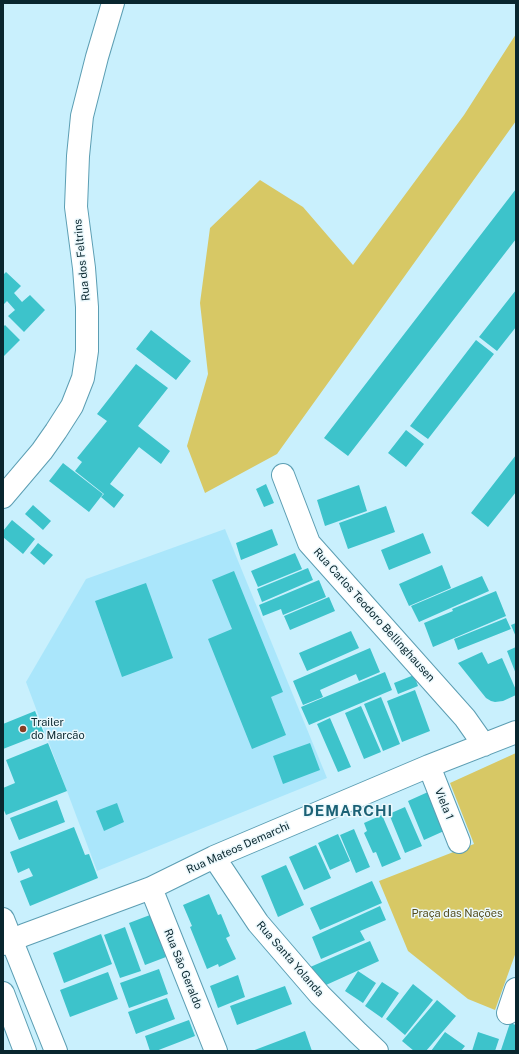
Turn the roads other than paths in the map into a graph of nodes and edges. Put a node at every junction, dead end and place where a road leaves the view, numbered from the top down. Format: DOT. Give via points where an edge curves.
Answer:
graph roads {
  1 [pos="113,3"];
  2 [pos="283,475"];
  3 [pos="3,497"];
  4 [pos="516,732"];
  5 [pos="484,744"];
  6 [pos="429,766"];
  7 [pos="459,842"];
  8 [pos="214,856"];
  9 [pos="151,888"];
  10 [pos="3,919"];
  11 [pos="8,942"];
  12 [pos="516,989"];
  13 [pos="3,993"];
  14 [pos="508,1013"];
  15 [pos="25,1051"];
  16 [pos="56,1051"];
  17 [pos="216,1051"];
  18 [pos="377,1051"];
  1 -- 3 [label="street, Rua dos Feltrins" via="82,116 78,156 76,207 87,308 87,351 83,378 72,406 56,431"];
  2 -- 5 [label="street, Rua Carlos Teodoro Bellinghausen" via="310,543 465,718"];
  4 -- 5 [label="street, Rua Mateos Demarchi"];
  5 -- 6 [label="street, Rua Mateos Demarchi"];
  6 -- 7 [label="street, Viela 1"];
  6 -- 8 [label="street, Rua Mateos Demarchi"];
  8 -- 9 [label="street, Rua Mateos Demarchi"];
  8 -- 18 [label="street, Rua Santa Yolanda" via="258,923 320,995"];
  9 -- 11 [label="street, Rua Mateos Demarchi"];
  9 -- 17 [label="street, Rua São Geraldo"];
  10 -- 11 [label="street"];
  11 -- 16 [label="street"];
  12 -- 14 [label="street"];
  13 -- 15 [label="street"];
}
